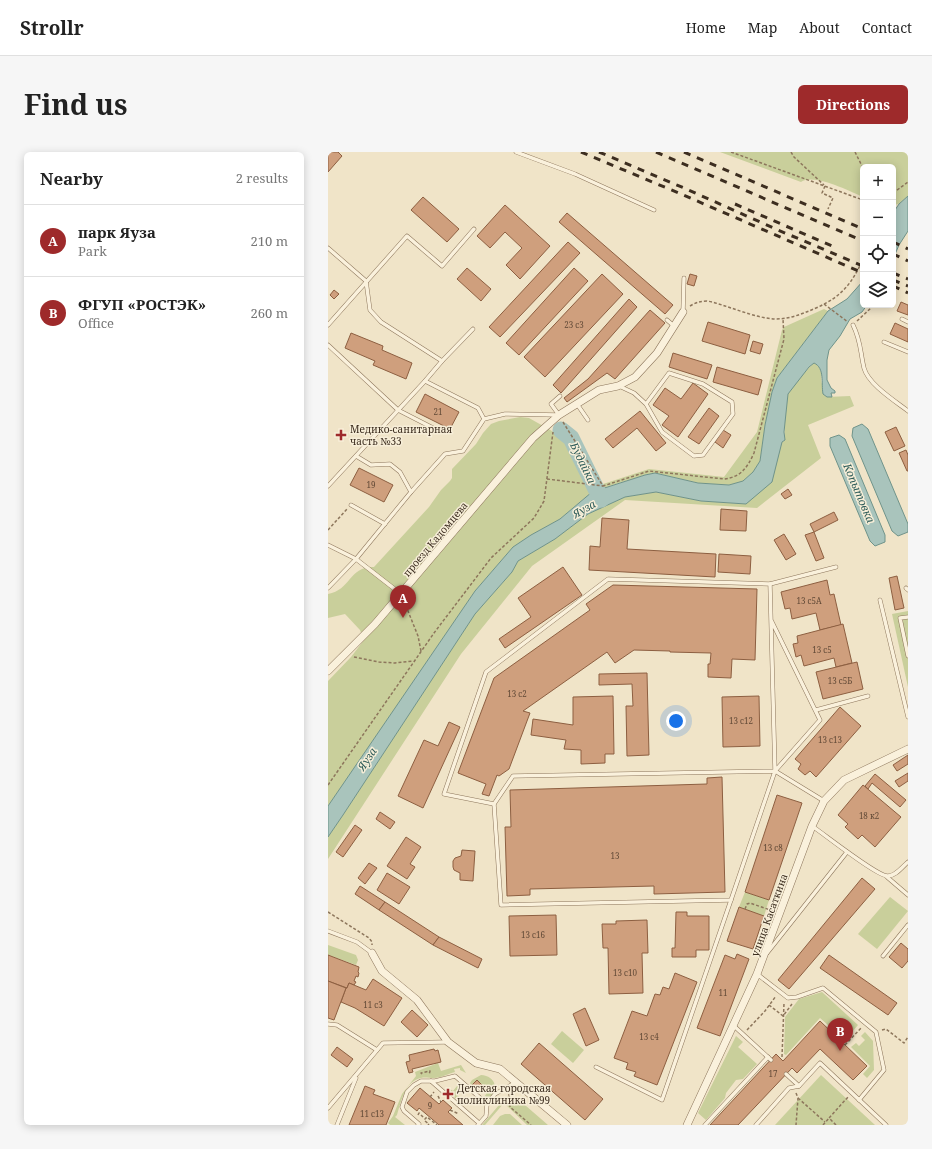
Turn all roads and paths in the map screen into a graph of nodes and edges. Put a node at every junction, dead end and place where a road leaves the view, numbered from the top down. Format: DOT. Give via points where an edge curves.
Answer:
graph roads {
  1 [pos="516,152"];
  2 [pos="731,152"];
  3 [pos="792,152"];
  4 [pos="854,152"];
  5 [pos="861,164"];
  6 [pos="908,182"];
  7 [pos="825,186"];
  8 [pos="896,190"];
  9 [pos="860,199"];
  10 [pos="828,209"];
  11 [pos="654,210"];
  12 [pos="474,229"];
  13 [pos="328,248"];
  14 [pos="860,266"];
  15 [pos="684,278"];
  16 [pos="366,281"];
  17 [pos="824,304"];
  18 [pos="871,308"];
  19 [pos="683,312"];
  20 [pos="783,319"];
  21 [pos="902,319"];
  22 [pos="667,320"];
  23 [pos="908,322"];
  24 [pos="852,324"];
  25 [pos="328,325"];
  26 [pos="674,326"];
  27 [pos="473,329"];
  28 [pos="884,342"];
  29 [pos="328,345"];
  30 [pos="908,352"];
  31 [pos="442,361"];
  32 [pos="425,381"];
  33 [pos="618,386"];
  34 [pos="560,396"];
  35 [pos="577,404"];
  36 [pos="646,404"];
  37 [pos="398,410"];
  38 [pos="908,411"];
  39 [pos="557,417"];
  40 [pos="484,419"];
  41 [pos="588,420"];
  42 [pos="437,430"];
  43 [pos="356,456"];
  44 [pos="547,479"];
  45 [pos="328,486"];
  46 [pos="603,486"];
  47 [pos="411,492"];
  48 [pos="351,505"];
  49 [pos="385,524"];
  50 [pos="328,530"];
  51 [pos="328,545"];
  52 [pos="356,559"];
  53 [pos="836,567"];
  54 [pos="770,584"];
  55 [pos="328,588"];
  56 [pos="401,594"];
  57 [pos="880,600"];
  58 [pos="908,617"];
  59 [pos="771,620"];
  60 [pos="421,651"];
  61 [pos="344,655"];
  62 [pos="908,656"];
  63 [pos="414,661"];
  64 [pos="328,671"];
  65 [pos="868,696"];
  66 [pos="816,710"];
  67 [pos="908,717"];
  68 [pos="908,748"];
  69 [pos="775,771"];
  70 [pos="328,785"];
  71 [pos="824,801"];
  72 [pos="494,804"];
  73 [pos="812,826"];
  74 [pos="847,852"];
  75 [pos="908,862"];
  76 [pos="887,877"];
  77 [pos="908,895"];
  78 [pos="731,900"];
  79 [pos="745,909"];
  80 [pos="328,912"];
  81 [pos="780,914"];
  82 [pos="908,925"];
  83 [pos="328,931"];
  84 [pos="372,953"];
  85 [pos="883,956"];
  86 [pos="764,957"];
  87 [pos="757,974"];
  88 [pos="780,991"];
  89 [pos="784,995"];
  90 [pos="797,997"];
  91 [pos="769,1005"];
  92 [pos="783,1016"];
  93 [pos="328,1024"];
  94 [pos="865,1024"];
  95 [pos="734,1026"];
  96 [pos="876,1032"];
  97 [pos="743,1034"];
  98 [pos="908,1038"];
  99 [pos="448,1042"];
  100 [pos="845,1045"];
  101 [pos="377,1050"];
  102 [pos="768,1057"];
  103 [pos="782,1057"];
  104 [pos="771,1060"];
  105 [pos="596,1067"];
  106 [pos="357,1074"];
  107 [pos="786,1074"];
  108 [pos="430,1081"];
  109 [pos="516,1082"];
  110 [pos="799,1086"];
  111 [pos="793,1087"];
  112 [pos="509,1092"];
  113 [pos="512,1092"];
  114 [pos="506,1093"];
  115 [pos="852,1093"];
  116 [pos="433,1094"];
  117 [pos="430,1097"];
  118 [pos="798,1098"];
  119 [pos="859,1100"];
  120 [pos="487,1104"];
  121 [pos="328,1108"];
  122 [pos="829,1118"];
  123 [pos="825,1122"];
  124 [pos="479,1124"];
  125 [pos="337,1125"];
  126 [pos="419,1125"];
  127 [pos="428,1125"];
  128 [pos="437,1125"];
  129 [pos="531,1125"];
  130 [pos="567,1125"];
  131 [pos="687,1125"];
  132 [pos="705,1125"];
  133 [pos="756,1125"];
  134 [pos="796,1125"];
  135 [pos="823,1125"];
  136 [pos="836,1125"];
  137 [pos="886,1125"];
  1 -- 11 [label="lane" via="575,174"];
  2 -- 7 [label="path"];
  3 -- 7 [label="path" via="794,157"];
  4 -- 5 [label="path"];
  6 -- 8 [label="path"];
  7 -- 9 [label="path"];
  7 -- 10 [label="path" via="822,193 832,198"];
  12 -- 16 [label="lane" via="442,266 407,236"];
  13 -- 16 [label="lane"];
  14 -- 17 [label="path" via="848,286"];
  15 -- 19 [label="lane"];
  16 -- 25 [label="lane"];
  16 -- 31 [label="lane" via="370,310 381,322"];
  17 -- 20 [label="path" via="800,315"];
  17 -- 24 [label="path"];
  18 -- 24 [label="path"];
  19 -- 20 [label="path" via="695,303 707,302 765,318"];
  19 -- 26 [label="street, проезд Кадомцева"];
  20 -- 46 [label="path" via="784,339 754,453 740,474 724,479 649,471"];
  21 -- 23 [label="lane"];
  22 -- 26 [label="lane"];
  24 -- 38 [label="lane" via="858,334 864,369 868,377"];
  26 -- 33 [label="street, проезд Кадомцева" via="657,353 635,377"];
  27 -- 31 [label="lane"];
  28 -- 30 [label="lane"];
  29 -- 37 [label="lane"];
  31 -- 32 [label="lane"];
  32 -- 37 [label="lane"];
  32 -- 40 [label="lane" via="478,408"];
  33 -- 35 [label="street, проезд Кадомцева" via="598,390"];
  33 -- 36 [label="lane" via="634,393"];
  34 -- 39 [label="lane" via="551,404"];
  35 -- 39 [label="street, проезд Кадомцева"];
  35 -- 41 [label="lane"];
  36 -- 36 [label="lane" via="669,373 703,384 726,398 732,402 733,414 703,455 694,456 662,432"];
  37 -- 42 [label="lane"];
  37 -- 43 [label="lane"];
  39 -- 40 [label="lane" via="505,414"];
  39 -- 44 [label="path"];
  39 -- 46 [label="path"];
  39 -- 56 [label="street, проезд Кадомцева" via="533,438"];
  40 -- 47 [label="lane" via="463,451 445,454"];
  43 -- 45 [label="lane"];
  43 -- 47 [label="lane" via="371,465 390,464 400,472"];
  44 -- 46 [label="path"];
  44 -- 60 [label="path" via="544,501 534,518 491,558"];
  47 -- 49 [label="lane"];
  48 -- 49 [label="lane"];
  48 -- 50 [label="path"];
  49 -- 52 [label="lane"];
  51 -- 52 [label="lane"];
  52 -- 55 [label="lane"];
  52 -- 56 [label="lane"];
  53 -- 54 [label="lane"];
  54 -- 59 [label="lane"];
  54 -- 72 [label="lane" via="608,579 486,672 444,794"];
  56 -- 60 [label="path" via="418,636"];
  56 -- 61 [label="street, проезд Кадомцева"];
  57 -- 67 [label="lane"];
  58 -- 62 [label="lane" via="900,618"];
  59 -- 66 [label="lane"];
  59 -- 69 [label="lane"];
  60 -- 63 [label="path"];
  61 -- 63 [label="path" via="380,662"];
  61 -- 64 [label="street, проезд Кадомцева"];
  63 -- 70 [label="path"];
  65 -- 66 [label="lane"];
  66 -- 69 [label="lane" via="820,720"];
  68 -- 71 [label="street, улица Касаткина" via="844,780"];
  69 -- 71 [label="lane"];
  69 -- 72 [label="lane" via="513,776"];
  69 -- 78 [label="lane"];
  71 -- 73 [label="street, улица Касаткина"];
  72 -- 78 [label="lane" via="501,905"];
  73 -- 74 [label="lane"];
  73 -- 81 [label="street, улица Касаткина"];
  74 -- 76 [label="lane"];
  74 -- 86 [label="lane"];
  75 -- 76 [label="lane" via="894,875"];
  76 -- 77 [label="lane"];
  78 -- 105 [label="lane" via="662,1100"];
  79 -- 81 [label="path" via="750,903"];
  80 -- 84 [label="path" via="369,938 372,942"];
  81 -- 86 [label="street, улица Касаткина"];
  82 -- 85 [label="lane"];
  83 -- 84 [label="lane" via="357,942"];
  84 -- 99 [label="street" via="382,971 417,1000"];
  86 -- 87 [label="street, улица Касаткина"];
  87 -- 88 [label="lane"];
  87 -- 95 [label="street, улица Касаткина"];
  88 -- 89 [label="lane"];
  88 -- 91 [label="path"];
  89 -- 90 [label="lane" via="788,998"];
  89 -- 92 [label="path"];
  90 -- 92 [label="path"];
  90 -- 94 [label="lane" via="823,988"];
  91 -- 92 [label="path"];
  91 -- 97 [label="path"];
  92 -- 103 [label="path"];
  93 -- 101 [label="lane" via="338,1025"];
  94 -- 96 [label="lane"];
  94 -- 100 [label="path"];
  95 -- 97 [label="lane"];
  95 -- 131 [label="street, улица Касаткина"];
  96 -- 98 [label="path" via="886,1029 904,1043"];
  96 -- 119 [label="lane" via="884,1070"];
  97 -- 102 [label="lane"];
  99 -- 101 [label="lane" via="383,1043"];
  99 -- 109 [label="street" via="476,1063 500,1069"];
  101 -- 106 [label="lane"];
  102 -- 104 [label="lane"];
  102 -- 132 [label="lane"];
  106 -- 121 [label="lane"];
  106 -- 125 [label="lane"];
  107 -- 110 [label="lane"];
  108 -- 120 [label="lane" via="455,1076"];
  108 -- 124 [label="lane"];
  108 -- 126 [label="lane" via="421,1081 414,1085 407,1092 402,1106"];
  109 -- 120 [label="lane" via="496,1094"];
  109 -- 130 [label="street"];
  110 -- 111 [label="lane"];
  110 -- 115 [label="lane" via="820,1063"];
  111 -- 118 [label="path"];
  111 -- 133 [label="lane" via="789,1088"];
  112 -- 113 [label="path"];
  112 -- 114 [label="path"];
  112 -- 129 [label="path" via="510,1107"];
  115 -- 119 [label="lane"];
  115 -- 122 [label="path"];
  116 -- 117 [label="path"];
  118 -- 123 [label="path"];
  118 -- 134 [label="path"];
  119 -- 137 [label="lane"];
  120 -- 124 [label="lane" via="486,1116"];
  122 -- 123 [label="path"];
  122 -- 136 [label="path"];
  123 -- 135 [label="path"];
  127 -- 128 [label="path" via="425,1120 427,1117"];
}
